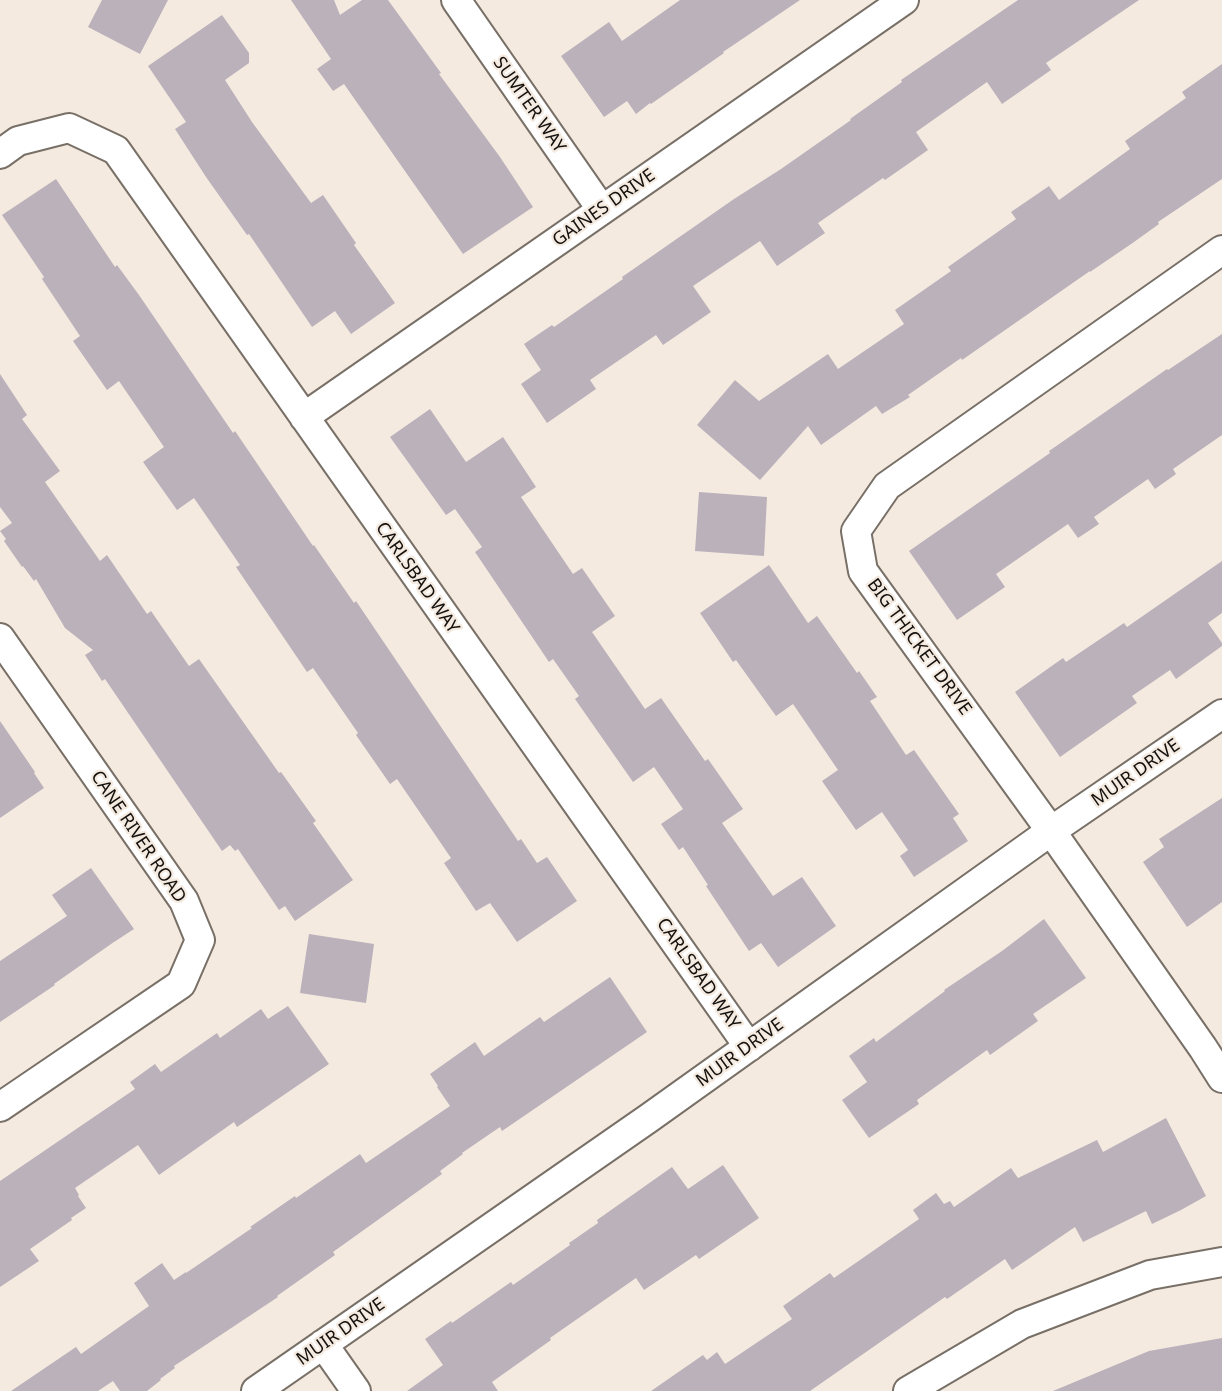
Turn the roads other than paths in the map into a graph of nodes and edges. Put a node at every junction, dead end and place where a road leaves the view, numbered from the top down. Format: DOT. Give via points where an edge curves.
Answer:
graph roads {
  1 [pos="456,0"];
  2 [pos="904,0"];
  3 [pos="0,154"];
  4 [pos="602,210"];
  5 [pos="1222,250"];
  6 [pos="304,417"];
  7 [pos="1,643"];
  8 [pos="1222,714"];
  9 [pos="1051,831"];
  10 [pos="749,1047"];
  11 [pos="1222,1078"];
  12 [pos="0,1107"];
  13 [pos="1222,1262"];
  14 [pos="323,1344"];
  15 [pos="256,1391"];
  16 [pos="357,1391"];
  17 [pos="908,1391"];
  1 -- 4 [label="street, SUMTER WAY"];
  2 -- 4 [label="street, GAINES DRIVE"];
  3 -- 6 [label="street, CARLSBAD WAY" via="18,141 69,128 116,150"];
  4 -- 6 [label="street, GAINES DRIVE"];
  5 -- 9 [label="street, BIG THICKET DRIVE" via="887,486 856,531 863,571"];
  6 -- 10 [label="street, CARLSBAD WAY"];
  7 -- 12 [label="street, CANE RIVER ROAD" via="184,901 200,940 181,984"];
  8 -- 9 [label="street, MUIR DRIVE"];
  9 -- 10 [label="street, MUIR DRIVE"];
  9 -- 11 [label="street, BIG THICKET DRIVE"];
  10 -- 14 [label="street, MUIR DRIVE"];
  13 -- 17 [label="street" via="1150,1275 1022,1324"];
  14 -- 15 [label="street, MUIR DRIVE"];
  14 -- 16 [label="street"];
}
